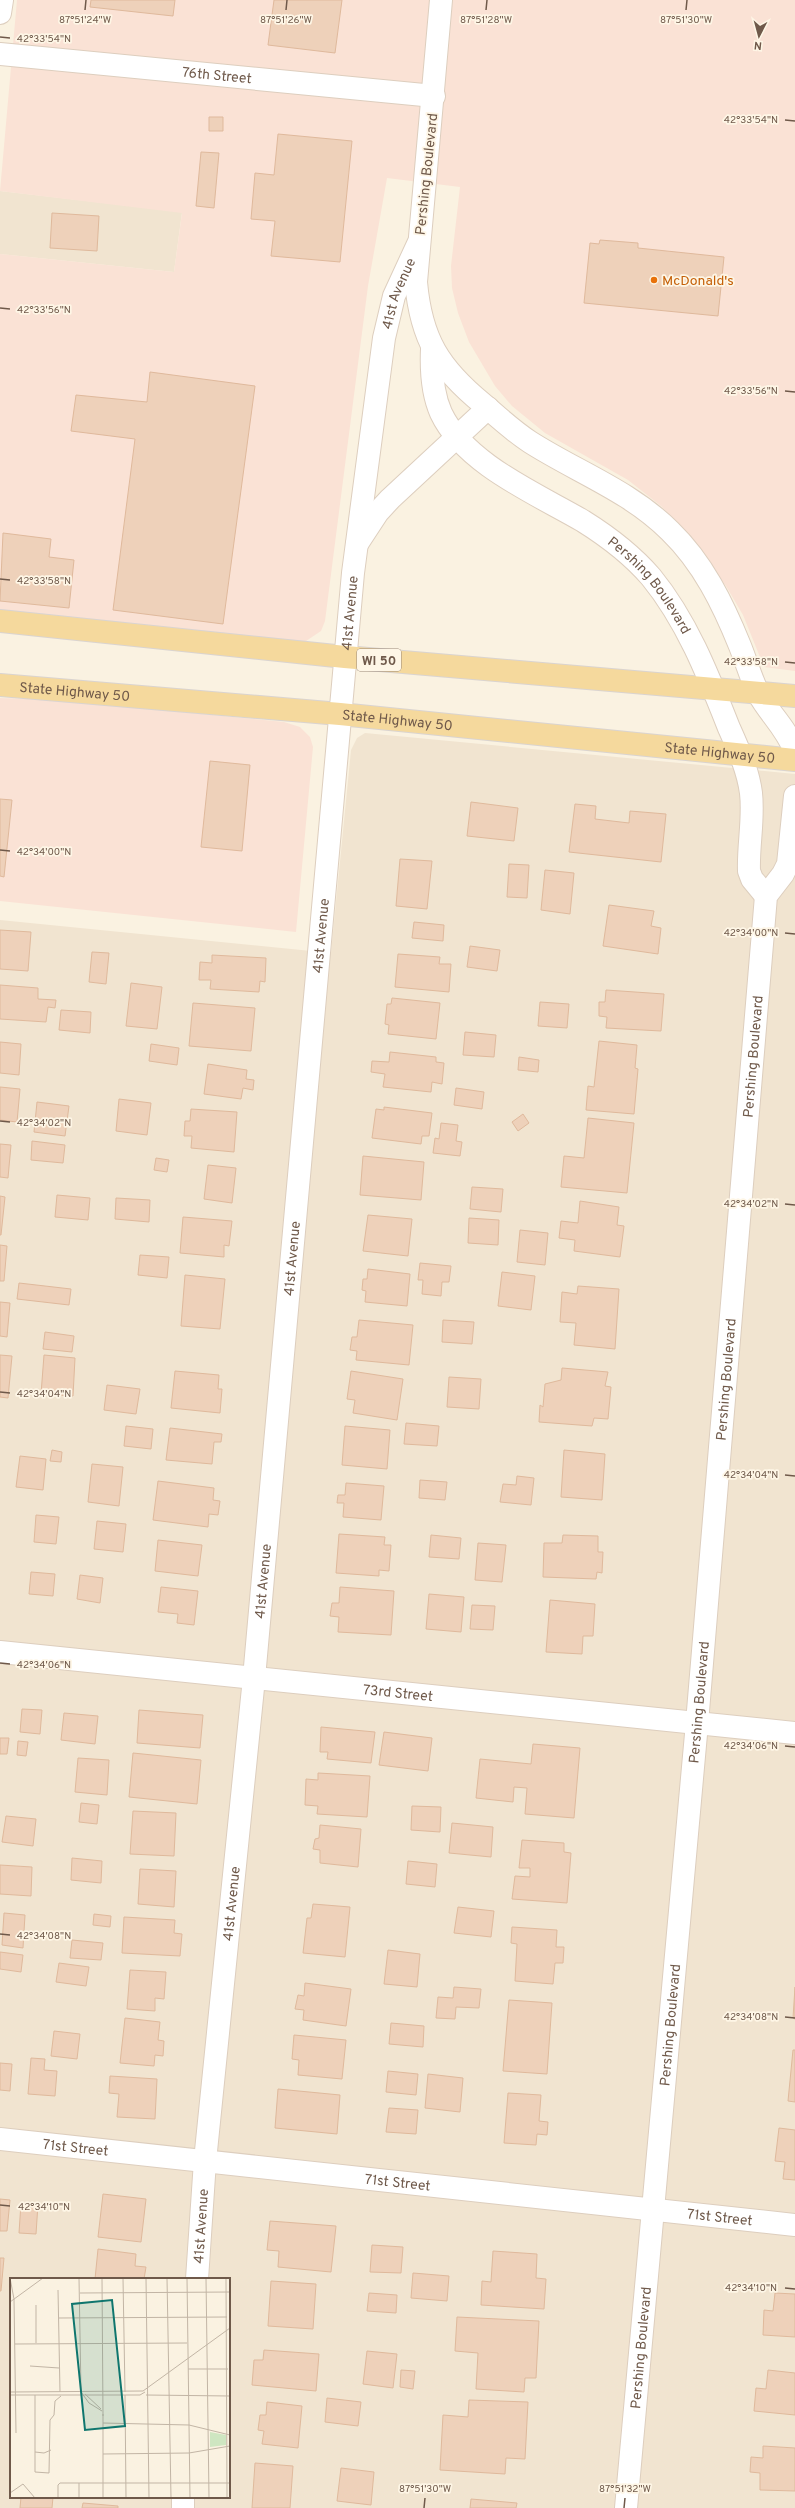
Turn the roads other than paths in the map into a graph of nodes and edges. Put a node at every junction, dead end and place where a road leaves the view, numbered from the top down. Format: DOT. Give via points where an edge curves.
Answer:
graph roads {
  1 [pos="2,0"];
  2 [pos="441,0"];
  3 [pos="0,13"];
  4 [pos="0,54"];
  5 [pos="434,96"];
  6 [pos="418,244"];
  7 [pos="432,345"];
  8 [pos="488,408"];
  9 [pos="458,437"];
  10 [pos="357,544"];
  11 [pos="0,621"];
  12 [pos="345,657"];
  13 [pos="0,685"];
  14 [pos="714,689"];
  15 [pos="758,692"];
  16 [pos="795,696"];
  17 [pos="340,714"];
  18 [pos="795,751"];
  19 [pos="740,755"];
  20 [pos="795,760"];
  21 [pos="795,796"];
  22 [pos="766,896"];
  23 [pos="0,1652"];
  24 [pos="254,1678"];
  25 [pos="697,1722"];
  26 [pos="795,1733"];
  27 [pos="0,2139"];
  28 [pos="205,2161"];
  29 [pos="653,2209"];
  30 [pos="795,2225"];
  31 [pos="197,2278"];
  32 [pos="626,2508"];
  1 -- 3 [label="street"];
  2 -- 5 [label="street, Pershing Boulevard"];
  4 -- 5 [label="street, 76th Street"];
  5 -- 6 [label="street, Pershing Boulevard"];
  6 -- 7 [label="street, Pershing Boulevard" via="417,291 421,314"];
  6 -- 10 [label="street, 41st Avenue" via="394,296 384,338"];
  7 -- 8 [label="street, Pershing Boulevard" via="446,371"];
  7 -- 9 [label="street, Pershing Boulevard" via="432,375 437,402 446,422"];
  8 -- 9 [label="street"];
  8 -- 15 [label="street, Pershing Boulevard" via="530,442 640,505 672,532 715,592"];
  9 -- 10 [label="street" via="390,498"];
  9 -- 14 [label="street, Pershing Boulevard" via="479,457 522,487 605,535 635,561 681,619"];
  10 -- 12 [label="street, 41st Avenue"];
  11 -- 12 [label="main road, WI 50"];
  12 -- 14 [label="main road, WI 50"];
  12 -- 17 [label="street, 41st Avenue"];
  13 -- 17 [label="main road, State Highway 50"];
  14 -- 15 [label="main road, WI 50"];
  14 -- 19 [label="street, Pershing Boulevard"];
  15 -- 16 [label="main road, WI 50"];
  15 -- 18 [label="street, Pershing Boulevard" via="785,728"];
  17 -- 19 [label="main road, State Highway 50"];
  17 -- 24 [label="street, 41st Avenue"];
  19 -- 20 [label="main road, State Highway 50"];
  19 -- 22 [label="street, Pershing Boulevard" via="751,793 749,871 752,879"];
  21 -- 22 [label="street" via="788,864 784,874"];
  22 -- 25 [label="street, Pershing Boulevard"];
  23 -- 24 [label="street, 73rd Street"];
  24 -- 25 [label="street, 73rd Street"];
  24 -- 28 [label="street, 41st Avenue"];
  25 -- 26 [label="street, 73rd Street"];
  25 -- 29 [label="street, Pershing Boulevard"];
  27 -- 28 [label="street, 71st Street"];
  28 -- 29 [label="street, 71st Street"];
  28 -- 31 [label="street, 41st Avenue"];
  29 -- 30 [label="street, 71st Street"];
  29 -- 32 [label="street, Pershing Boulevard"];
}
